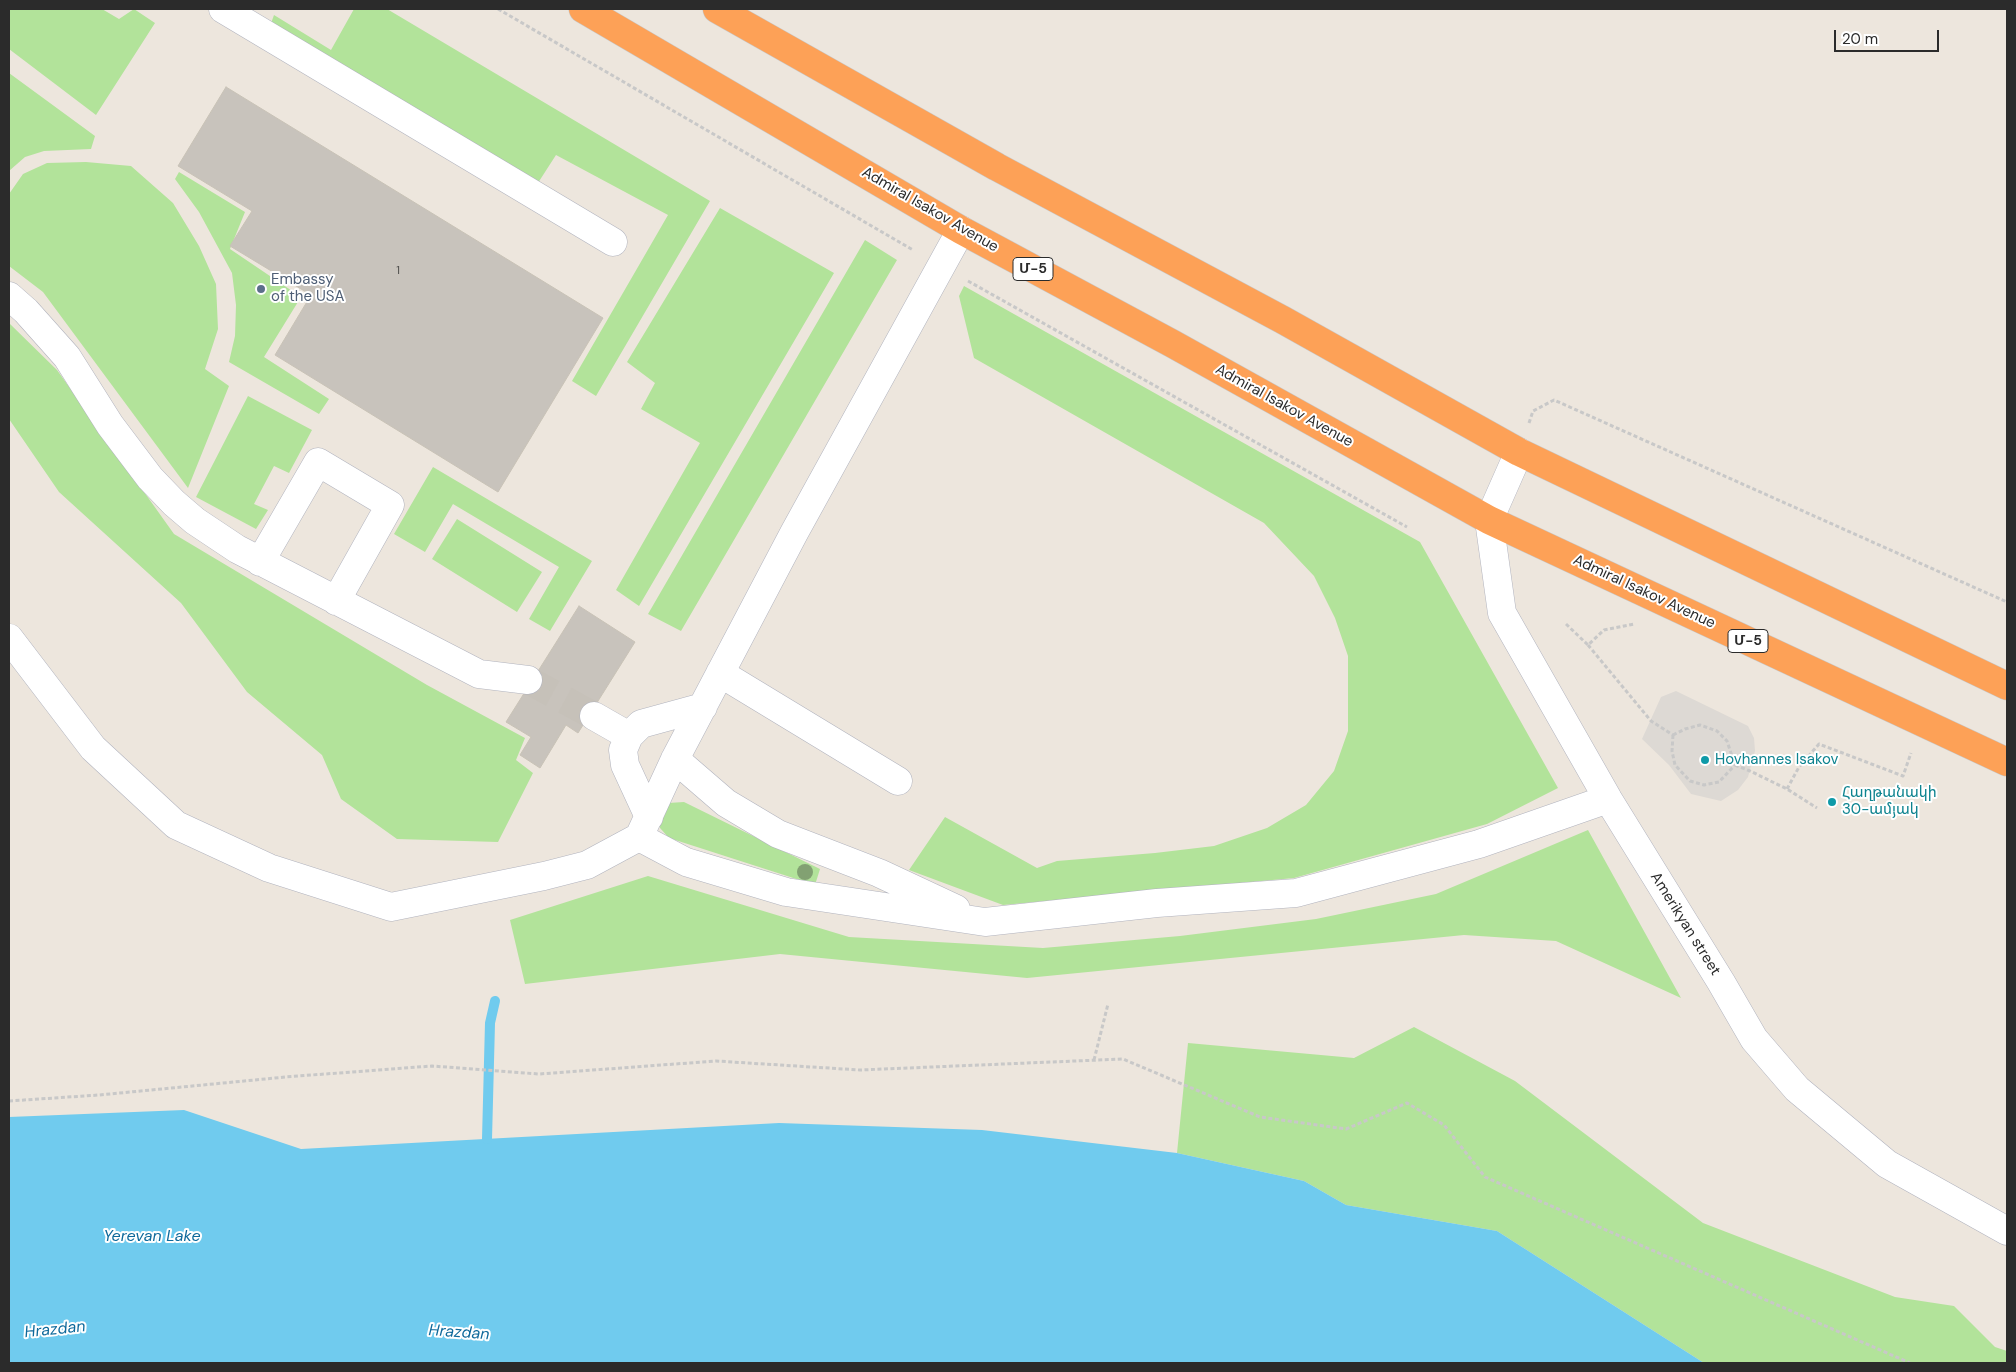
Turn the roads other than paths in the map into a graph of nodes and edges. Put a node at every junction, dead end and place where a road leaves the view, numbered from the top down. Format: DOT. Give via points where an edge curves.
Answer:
graph roads {
  1 [pos="223,9"];
  2 [pos="583,9"];
  3 [pos="717,9"];
  4 [pos="961,230"];
  5 [pos="613,242"];
  6 [pos="9,296"];
  7 [pos="1520,452"];
  8 [pos="1489,520"];
  9 [pos="260,562"];
  10 [pos="336,601"];
  11 [pos="9,638"];
  12 [pos="720,673"];
  13 [pos="528,680"];
  14 [pos="2007,686"];
  15 [pos="703,707"];
  16 [pos="594,716"];
  17 [pos="629,736"];
  18 [pos="675,759"];
  19 [pos="2007,762"];
  20 [pos="898,781"];
  21 [pos="1608,799"];
  22 [pos="644,827"];
  23 [pos="985,922"];
  24 [pos="2007,1231"];
  1 -- 5 [label="street"];
  2 -- 4 [label="highway, Admiral Isakov Avenue / Մ-5"];
  3 -- 7 [label="highway" via="997,167 1283,320"];
  4 -- 8 [label="highway, Admiral Isakov Avenue / Մ-5"];
  4 -- 12 [label="street"];
  6 -- 9 [label="street" via="67,357 110,425 150,478 195,521"];
  7 -- 8 [label="street"];
  7 -- 14 [label="highway"];
  8 -- 19 [label="highway, Admiral Isakov Avenue / Մ-5"];
  8 -- 21 [label="street, Amerikyan street" via="1502,613"];
  9 -- 10 [label="street"];
  9 -- 10 [label="street" via="318,462 390,505"];
  10 -- 13 [label="street" via="479,674"];
  11 -- 22 [label="street" via="93,748 176,825 269,868 391,907 587,865"];
  12 -- 15 [label="street"];
  12 -- 20 [label="street"];
  15 -- 17 [label="street" via="641,724"];
  15 -- 18 [label="street"];
  16 -- 17 [label="street"];
  17 -- 22 [label="street" via="623,750 625,765"];
  18 -- 22 [label="street"];
  18 -- 23 [label="street" via="726,803 778,834 879,873"];
  21 -- 23 [label="street" via="1479,844 1296,893 1157,903"];
  21 -- 24 [label="street, Amerikyan street" via="1754,1039 1797,1089 1886,1164"];
  22 -- 23 [label="street" via="686,862 786,892"];
}
